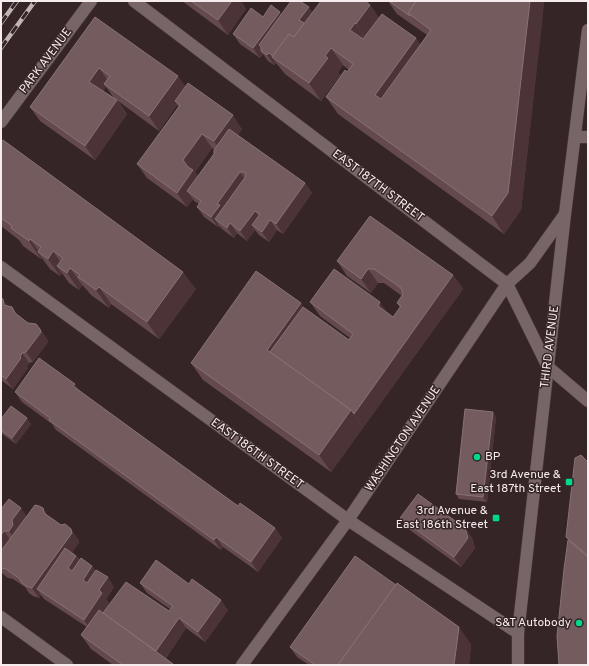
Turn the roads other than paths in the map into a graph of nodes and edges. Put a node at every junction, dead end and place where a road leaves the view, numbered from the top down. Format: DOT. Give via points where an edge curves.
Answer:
graph roads {
  1 [pos="91,1"];
  2 [pos="134,1"];
  3 [pos="588,30"];
  4 [pos="1,122"];
  5 [pos="575,137"];
  6 [pos="588,137"];
  7 [pos="565,214"];
  8 [pos="1,267"];
  9 [pos="507,284"];
  10 [pos="548,367"];
  11 [pos="588,401"];
  12 [pos="348,520"];
  13 [pos="1,617"];
  14 [pos="518,633"];
  15 [pos="67,665"];
  16 [pos="242,665"];
  17 [pos="518,665"];
  1 -- 4 [label="street, PARK AVENUE"];
  2 -- 9 [label="street, EAST 187TH STREET"];
  3 -- 5 [label="street, THIRD AVENUE"];
  5 -- 6 [label="street"];
  5 -- 7 [label="street, THIRD AVENUE"];
  7 -- 9 [label="street, WASHINGTON AVENUE" via="530,263"];
  7 -- 10 [label="street, THIRD AVENUE"];
  8 -- 12 [label="street, EAST 186TH STREET"];
  9 -- 10 [label="street, EAST 187TH STREET"];
  9 -- 12 [label="street, WASHINGTON AVENUE"];
  10 -- 11 [label="street, EAST 187TH STREET"];
  10 -- 14 [label="street, THIRD AVENUE"];
  12 -- 14 [label="street, EAST 186TH STREET"];
  12 -- 16 [label="street, WASHINGTON AVENUE"];
  13 -- 15 [label="street"];
  14 -- 17 [label="street, THIRD AVENUE"];
}
